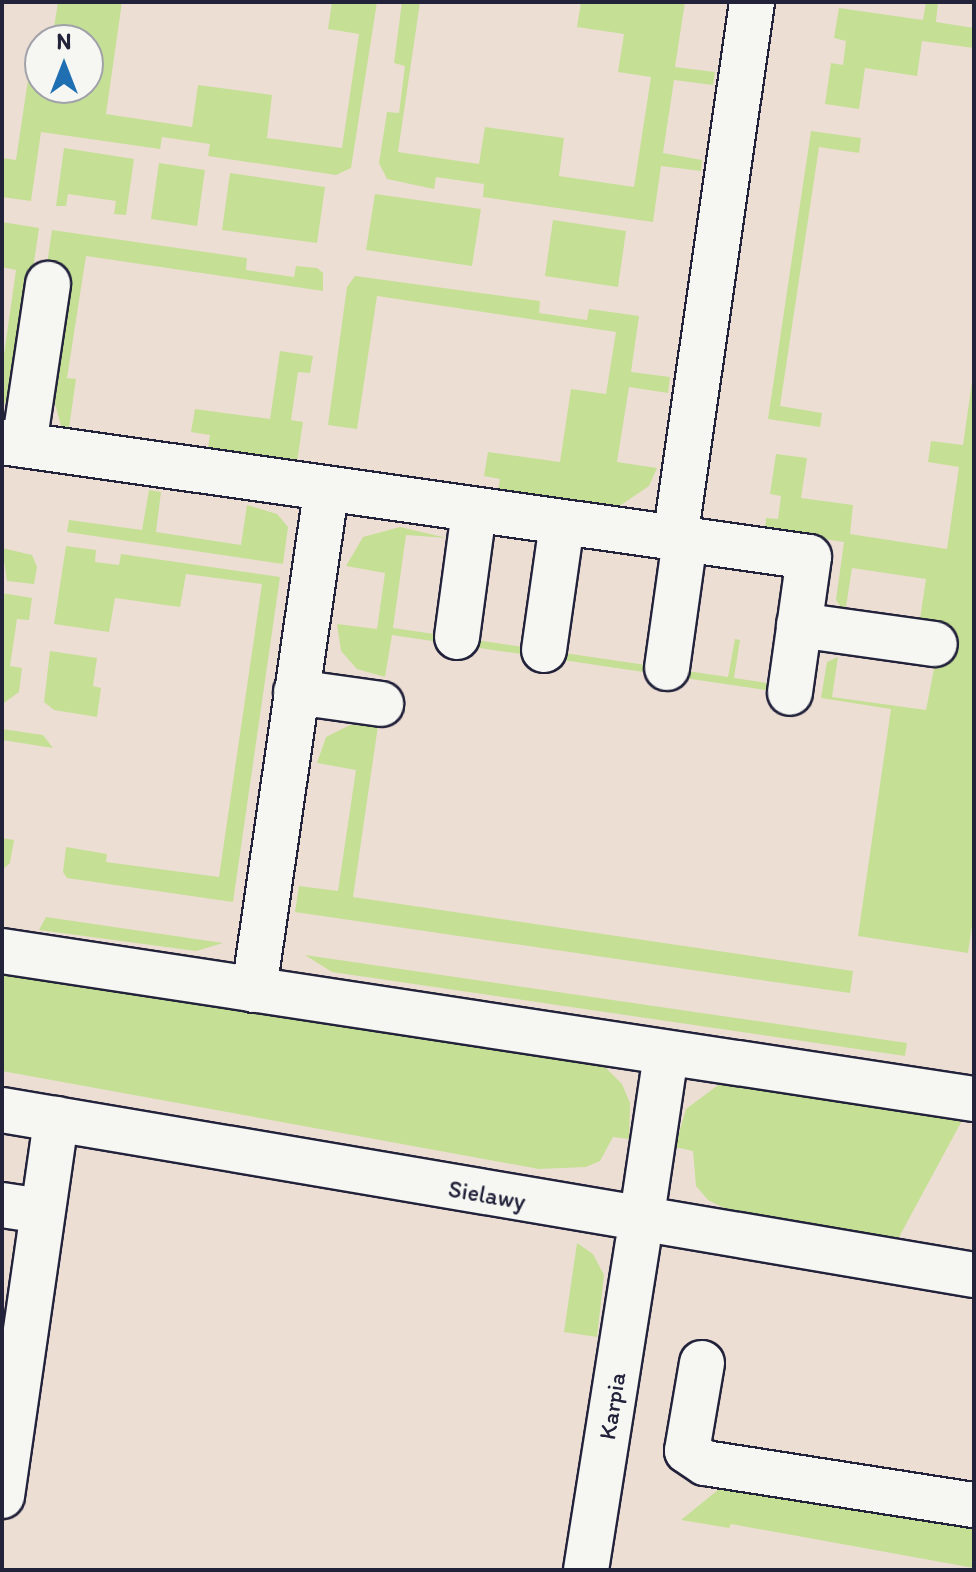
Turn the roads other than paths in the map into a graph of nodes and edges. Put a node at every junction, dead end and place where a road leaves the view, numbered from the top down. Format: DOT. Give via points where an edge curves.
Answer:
graph roads {
  1 [pos="752,2"];
  2 [pos="48,284"];
  3 [pos="13,444"];
  4 [pos="326,492"];
  5 [pos="474,512"];
  6 [pos="562,523"];
  7 [pos="680,540"];
  8 [pos="799,625"];
  9 [pos="457,637"];
  10 [pos="935,644"];
  11 [pos="544,650"];
  12 [pos="667,668"];
  13 [pos="296,692"];
  14 [pos="790,693"];
  15 [pos="381,704"];
  16 [pos="2,951"];
  17 [pos="254,990"];
  18 [pos="666,1055"];
  19 [pos="973,1089"];
  20 [pos="2,1110"];
  21 [pos="56,1119"];
  22 [pos="22,1208"];
  23 [pos="640,1232"];
  24 [pos="974,1275"];
  25 [pos="702,1363"];
  26 [pos="2,1496"];
  27 [pos="974,1505"];
  28 [pos="586,1570"];
  1 -- 7 [label="street"];
  2 -- 3 [label="street"];
  3 -- 4 [label="street"];
  4 -- 5 [label="street"];
  4 -- 13 [label="street"];
  5 -- 6 [label="street"];
  5 -- 9 [label="street"];
  6 -- 7 [label="street"];
  6 -- 11 [label="street"];
  7 -- 8 [label="street" via="809,557"];
  7 -- 12 [label="street"];
  8 -- 10 [label="street"];
  8 -- 14 [label="street"];
  13 -- 15 [label="street"];
  13 -- 17 [label="street"];
  16 -- 17 [label="street"];
  17 -- 18 [label="street"];
  18 -- 19 [label="street"];
  18 -- 23 [label="street, Karpia"];
  20 -- 21 [label="street, Sielawy"];
  21 -- 22 [label="street"];
  21 -- 23 [label="street, Sielawy"];
  22 -- 26 [label="street"];
  23 -- 24 [label="street, Sielawy"];
  23 -- 28 [label="street, Karpia"];
  25 -- 27 [label="street" via="687,1451 705,1463"];
}
